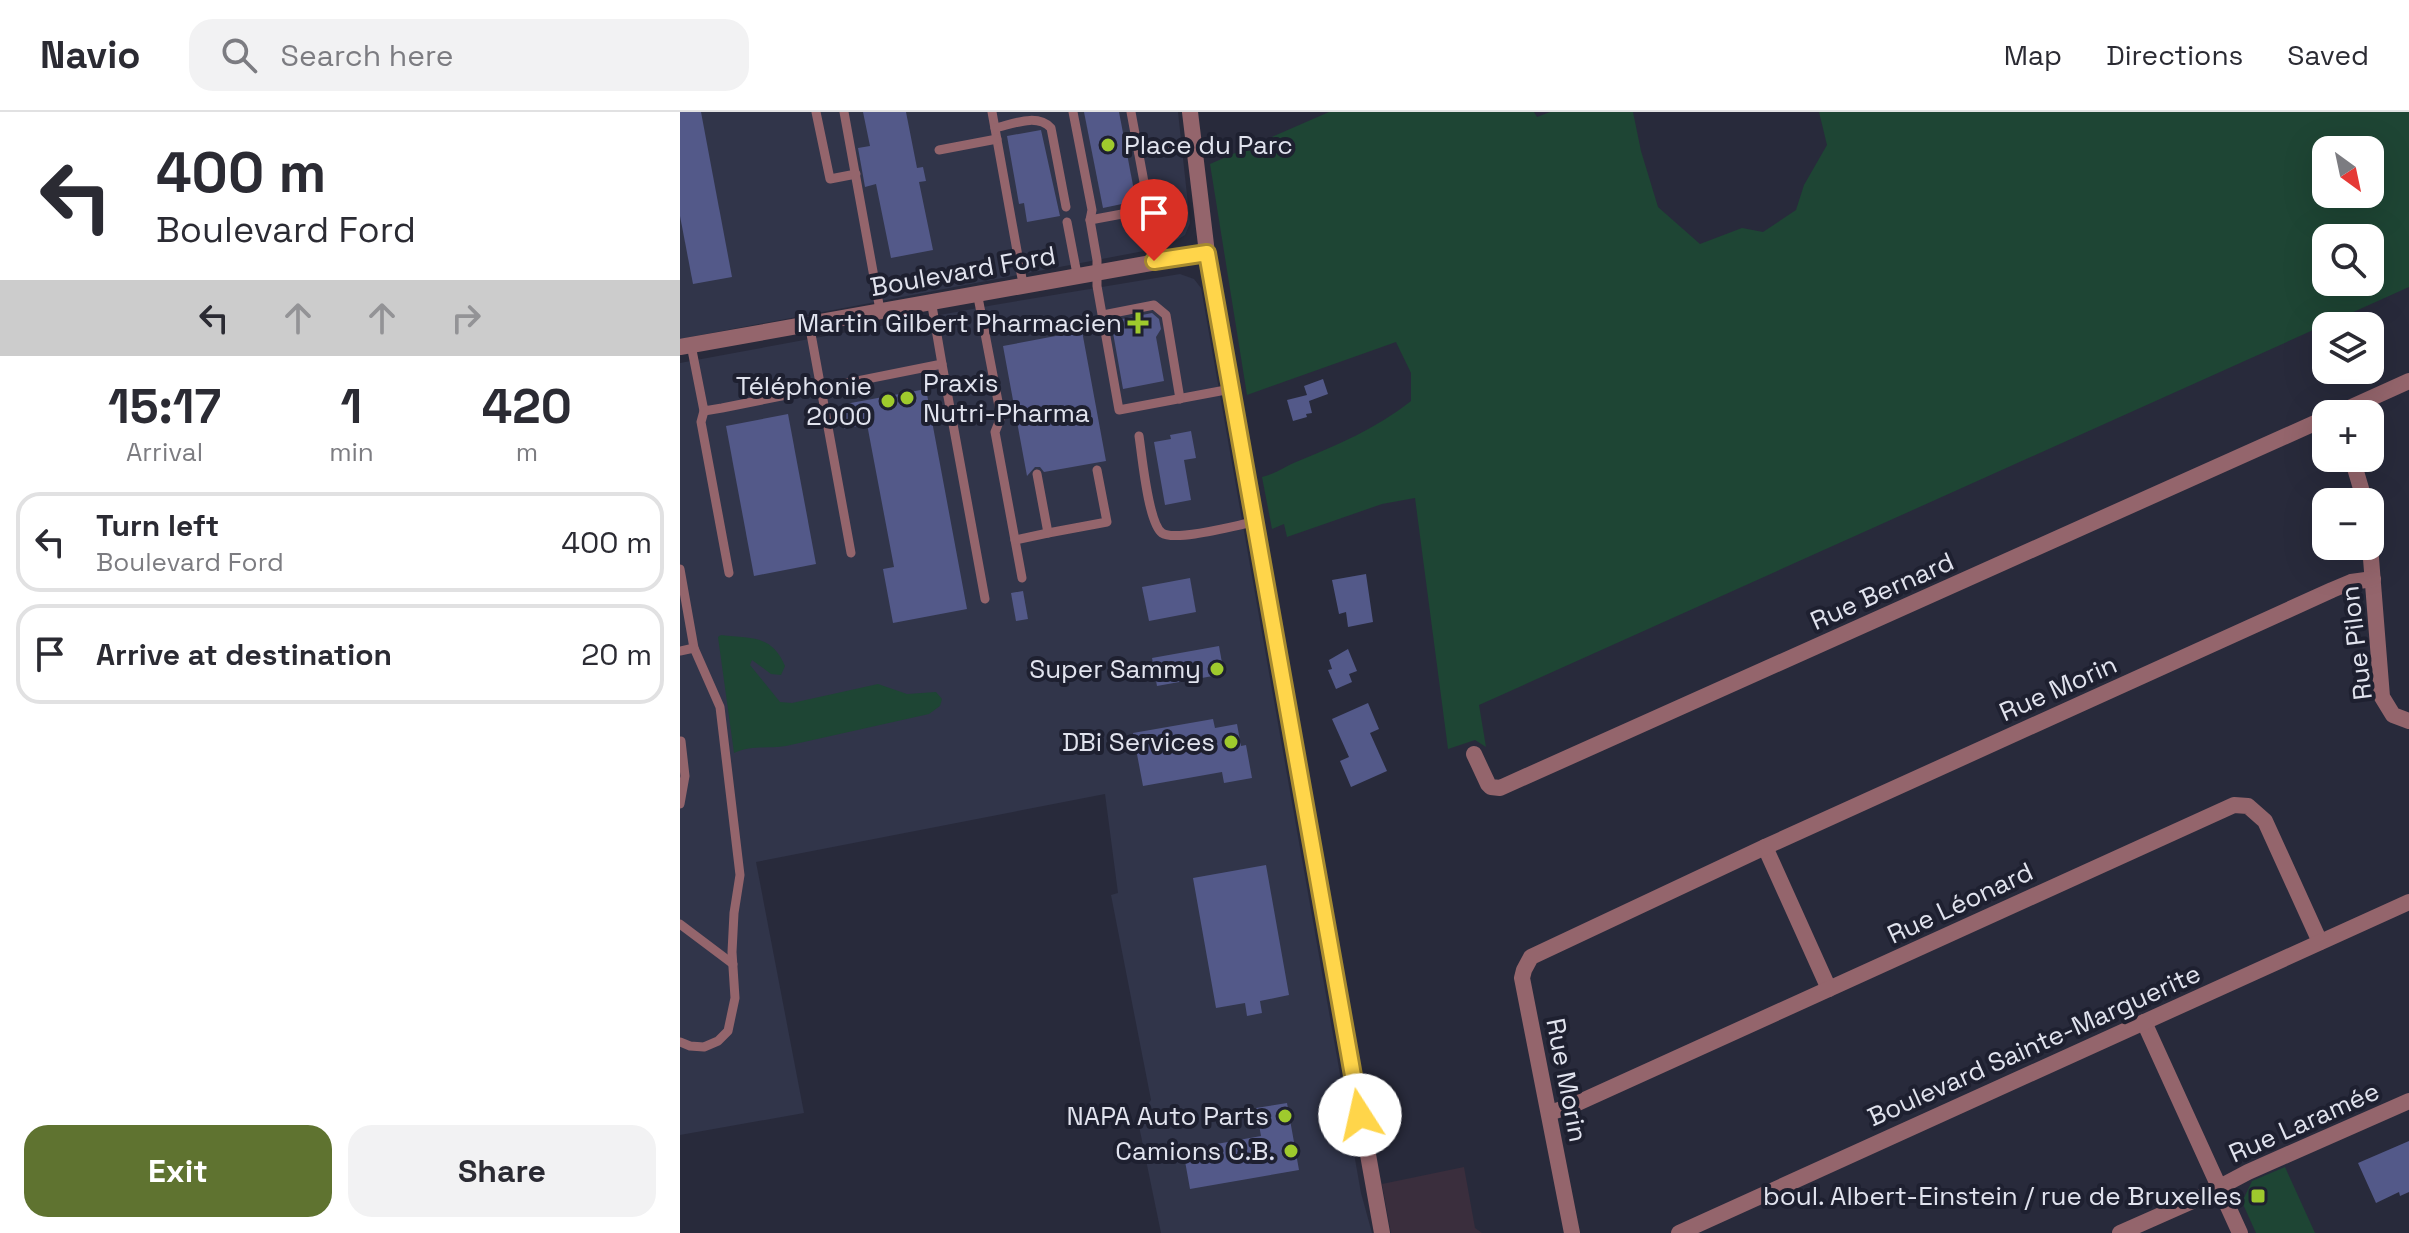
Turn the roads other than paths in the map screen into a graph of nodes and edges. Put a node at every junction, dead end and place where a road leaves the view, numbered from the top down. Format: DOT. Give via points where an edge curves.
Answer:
graph roads {
  1 [pos="816,112"];
  2 [pos="844,112"];
  3 [pos="992,112"];
  4 [pos="1073,112"];
  5 [pos="1131,112"];
  6 [pos="1190,112"];
  7 [pos="1015,123"];
  8 [pos="995,128"];
  9 [pos="1017,135"];
  10 [pos="997,139"];
  11 [pos="1193,145"];
  12 [pos="939,150"];
  13 [pos="1139,153"];
  14 [pos="856,174"];
  15 [pos="1066,207"];
  16 [pos="1090,220"];
  17 [pos="1067,222"];
  18 [pos="1207,253"];
  19 [pos="1097,271"];
  20 [pos="1077,274"];
  21 [pos="1023,284"];
  22 [pos="977,292"];
  23 [pos="931,300"];
  24 [pos="880,310"];
  25 [pos="1103,315"];
  26 [pos="809,323"];
  27 [pos="683,345"];
  28 [pos="942,364"];
  29 [pos="2409,381"];
  30 [pos="820,388"];
  31 [pos="1231,389"];
  32 [pos="1180,399"];
  33 [pos="2367,400"];
  34 [pos="704,411"];
  35 [pos="2312,424"];
  36 [pos="1139,436"];
  37 [pos="1097,470"];
  38 [pos="1037,474"];
  39 [pos="1254,522"];
  40 [pos="1048,533"];
  41 [pos="1015,540"];
  42 [pos="851,553"];
  43 [pos="2371,560"];
  44 [pos="680,569"];
  45 [pos="729,573"];
  46 [pos="1022,578"];
  47 [pos="2373,579"];
  48 [pos="985,599"];
  49 [pos="694,648"];
  50 [pos="680,651"];
  51 [pos="2409,721"];
  52 [pos="681,741"];
  53 [pos="1474,754"];
  54 [pos="680,804"];
  55 [pos="1765,847"];
  56 [pos="2409,902"];
  57 [pos="680,924"];
  58 [pos="2320,942"];
  59 [pos="733,964"];
  60 [pos="1829,989"];
  61 [pos="2144,1022"];
  62 [pos="680,1042"];
  63 [pos="2409,1101"];
  64 [pos="1549,1113"];
  65 [pos="2219,1187"];
  66 [pos="1382,1233"];
  67 [pos="1572,1233"];
  68 [pos="1679,1233"];
  69 [pos="2120,1233"];
  70 [pos="2240,1233"];
  1 -- 14 [label="lane" via="830,179"];
  2 -- 14 [label="lane"];
  3 -- 8 [label="lane"];
  4 -- 16 [label="lane"];
  5 -- 13 [label="lane"];
  6 -- 11 [label="street"];
  7 -- 8 [label="lane"];
  7 -- 9 [label="lane"];
  7 -- 15 [label="lane" via="1037,120 1051,128"];
  8 -- 10 [label="lane"];
  10 -- 12 [label="lane"];
  10 -- 21 [label="lane"];
  11 -- 13 [label="lane"];
  11 -- 18 [label="street"];
  13 -- 16 [label="lane" via="1149,209"];
  14 -- 24 [label="lane"];
  16 -- 19 [label="lane"];
  17 -- 20 [label="lane"];
  18 -- 19 [label="street, Boulevard Ford"];
  18 -- 31 [label="street"];
  19 -- 20 [label="street, Boulevard Ford"];
  19 -- 25 [label="lane"];
  20 -- 21 [label="street, Boulevard Ford"];
  21 -- 22 [label="street, Boulevard Ford"];
  22 -- 23 [label="street, Boulevard Ford"];
  22 -- 41 [label="lane" via="1001,417 995,432"];
  23 -- 24 [label="street, Boulevard Ford"];
  23 -- 28 [label="lane"];
  24 -- 26 [label="street, Boulevard Ford"];
  25 -- 32 [label="lane" via="1154,305 1166,315"];
  25 -- 32 [label="lane" via="1119,410"];
  26 -- 27 [label="street, Boulevard Ford"];
  26 -- 30 [label="lane"];
  27 -- 34 [label="lane"];
  28 -- 30 [label="lane"];
  28 -- 48 [label="lane"];
  29 -- 33 [label="street"];
  30 -- 34 [label="lane"];
  30 -- 42 [label="lane"];
  31 -- 32 [label="lane"];
  31 -- 39 [label="street"];
  34 -- 45 [label="lane" via="701,422"];
  35 -- 53 [label="street, Rue Bernard" via="1500,788 1491,787"];
  36 -- 39 [label="lane" via="1153,514 1164,534"];
  37 -- 40 [label="lane" via="1107,522"];
  38 -- 40 [label="lane"];
  39 -- 66 [label="street"];
  40 -- 41 [label="lane"];
  41 -- 46 [label="lane"];
  43 -- 47 [label="street, Rue Pilon"];
  44 -- 49 [label="lane"];
  47 -- 51 [label="street, Rue Pilon" via="2382,697 2393,715"];
  47 -- 55 [label="street, Rue Morin" via="2332,590"];
  49 -- 50 [label="lane"];
  49 -- 59 [label="lane" via="722,720 740,875"];
  52 -- 54 [label="lane" via="685,776"];
  55 -- 60 [label="street"];
  55 -- 64 [label="street, Rue Morin" via="1544,949 1527,963 1522,978"];
  56 -- 58 [label="street, Boulevard Sainte-Marguerite"];
  57 -- 59 [label="lane"];
  58 -- 60 [label="street, Rue Léonard" via="2265,821 2248,806 2234,805"];
  58 -- 61 [label="street, Boulevard Sainte-Marguerite"];
  59 -- 62 [label="lane" via="735,998 728,1031 704,1047"];
  60 -- 64 [label="street, Rue Léonard"];
  61 -- 65 [label="street"];
  61 -- 68 [label="street, Boulevard Sainte-Marguerite"];
  63 -- 65 [label="street, Rue Laramée"];
  64 -- 67 [label="street, Rue Morin"];
  65 -- 69 [label="street, Rue Laramée"];
  65 -- 70 [label="street"];
}
